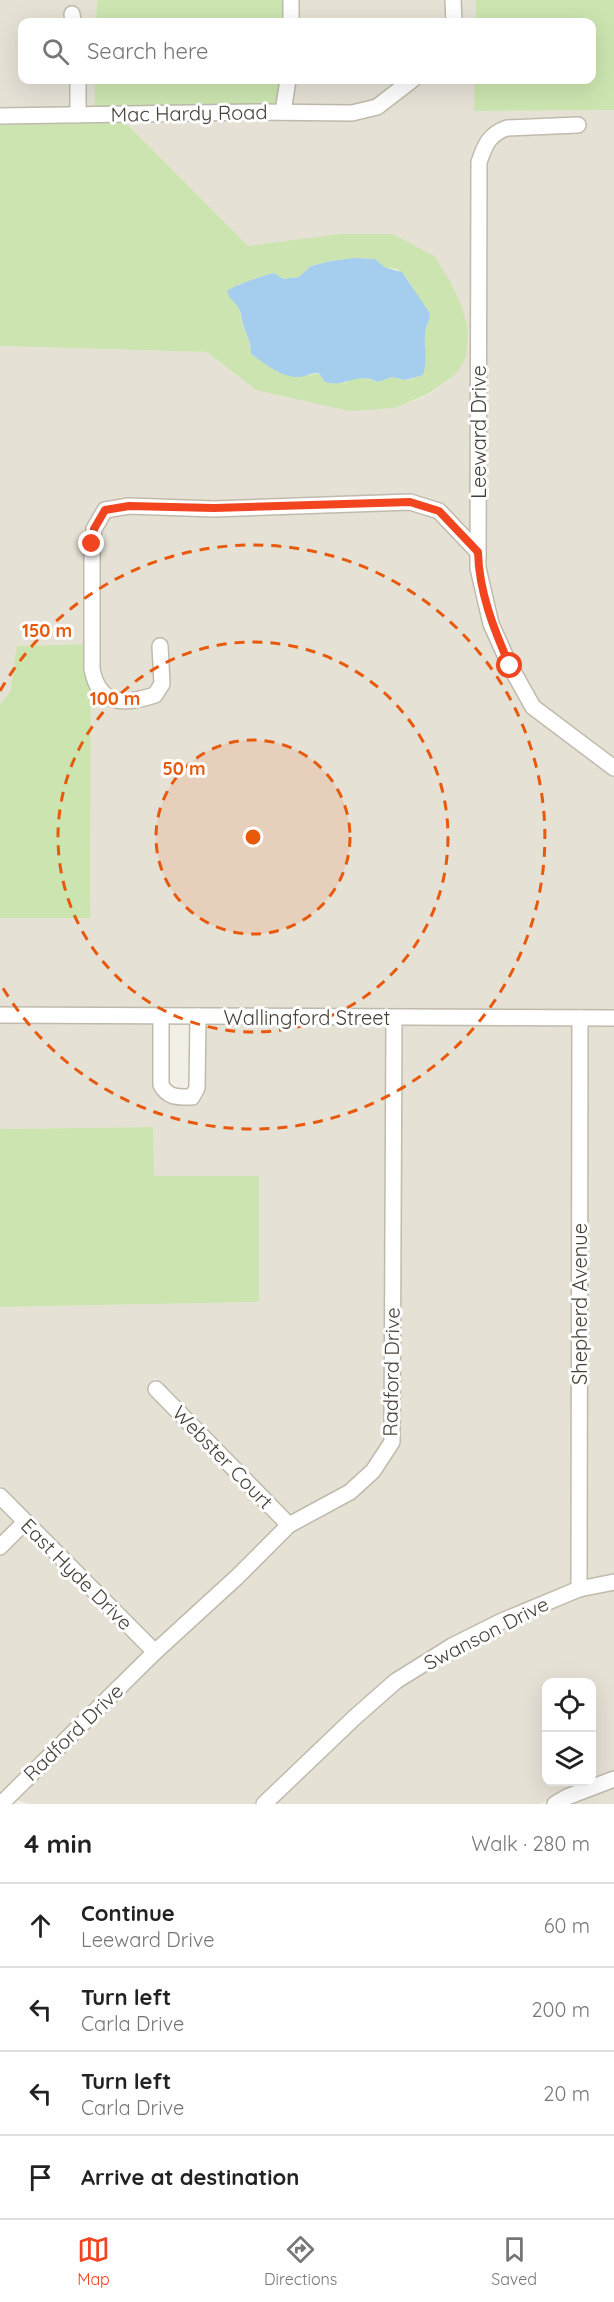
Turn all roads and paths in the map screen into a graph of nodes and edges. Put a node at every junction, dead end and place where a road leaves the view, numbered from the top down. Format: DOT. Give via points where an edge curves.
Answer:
graph roads {
  1 [pos="291,0"];
  2 [pos="453,0"];
  3 [pos="291,18"];
  4 [pos="454,18"];
  5 [pos="78,84"];
  6 [pos="287,84"];
  7 [pos="407,84"];
  8 [pos="283,112"];
  9 [pos="78,115"];
  10 [pos="0,116"];
  11 [pos="578,125"];
  12 [pos="478,552"];
  13 [pos="160,646"];
  14 [pos="614,768"];
  15 [pos="0,1016"];
  16 [pos="161,1016"];
  17 [pos="198,1016"];
  18 [pos="394,1018"];
  19 [pos="580,1018"];
  20 [pos="614,1018"];
  21 [pos="156,1389"];
  22 [pos="0,1496"];
  23 [pos="25,1522"];
  24 [pos="289,1525"];
  25 [pos="0,1547"];
  26 [pos="614,1582"];
  27 [pos="579,1589"];
  28 [pos="155,1652"];
  29 [pos="614,1779"];
  30 [pos="3,1802"];
  31 [pos="264,1804"];
  32 [pos="555,1804"];
  1 -- 3 [label="street"];
  2 -- 4 [label="street"];
  5 -- 9 [label="street"];
  6 -- 8 [label="street"];
  7 -- 8 [label="street, Mac Hardy Road" via="377,106 352,113"];
  8 -- 9 [label="street, Mac Hardy Road"];
  9 -- 10 [label="street, Mac Hardy Road"];
  11 -- 12 [label="street, Leeward Drive" via="498,131 489,137 479,162"];
  12 -- 13 [label="street" via="439,511 410,502 214,508 129,506 105,510 94,529 92,544 95,685 105,695 126,702 155,695 162,684"];
  12 -- 14 [label="street, Leeward Drive" via="491,624 534,707"];
  15 -- 16 [label="street, Wallingford Street"];
  16 -- 17 [label="street, Wallingford Street"];
  16 -- 17 [label="street" via="161,1085 175,1097 192,1097 197,1088"];
  17 -- 18 [label="street, Wallingford Street"];
  18 -- 19 [label="street, Wallingford Street"];
  18 -- 24 [label="street, Radford Drive" via="392,1442 373,1471 350,1492"];
  19 -- 20 [label="street, Wallingford Street"];
  19 -- 27 [label="street, Shepherd Avenue"];
  21 -- 24 [label="street, Webster Court"];
  22 -- 23 [label="street, East Hyde Drive"];
  23 -- 25 [label="street"];
  23 -- 28 [label="street, East Hyde Drive"];
  24 -- 28 [label="street, Radford Drive"];
  26 -- 27 [label="street, Swanson Drive"];
  27 -- 31 [label="street, Swanson Drive" via="452,1646 396,1681"];
  28 -- 30 [label="street, Radford Drive"];
  29 -- 32 [label="street"];
}
